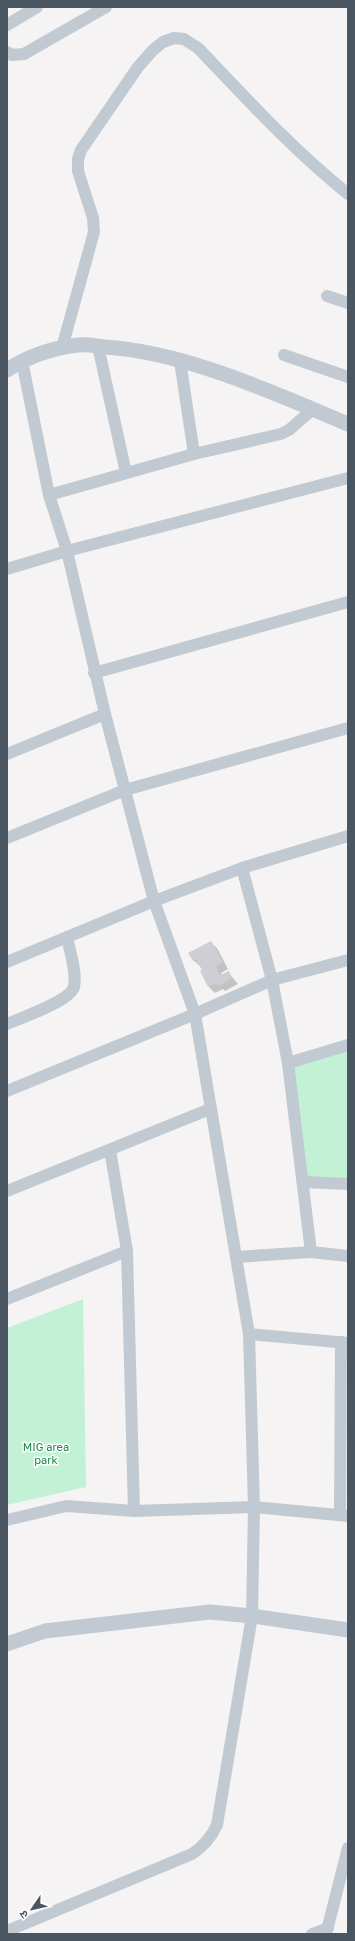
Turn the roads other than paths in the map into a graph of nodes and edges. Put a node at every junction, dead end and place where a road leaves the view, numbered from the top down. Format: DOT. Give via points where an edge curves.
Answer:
graph roads {
  1 [pos="37,7"];
  2 [pos="106,7"];
  3 [pos="7,25"];
  4 [pos="7,52"];
  5 [pos="348,194"];
  6 [pos="327,296"];
  7 [pos="348,303"];
  8 [pos="98,346"];
  9 [pos="62,348"];
  10 [pos="284,355"];
  11 [pos="22,361"];
  12 [pos="180,361"];
  13 [pos="7,370"];
  14 [pos="348,377"];
  15 [pos="313,409"];
  16 [pos="348,424"];
  17 [pos="194,454"];
  18 [pos="126,473"];
  19 [pos="348,478"];
  20 [pos="49,494"];
  21 [pos="67,551"];
  22 [pos="7,569"];
  23 [pos="348,602"];
  24 [pos="94,673"];
  25 [pos="105,714"];
  26 [pos="348,728"];
  27 [pos="7,754"];
  28 [pos="125,790"];
  29 [pos="348,836"];
  30 [pos="7,838"];
  31 [pos="242,868"];
  32 [pos="154,901"];
  33 [pos="67,937"];
  34 [pos="348,960"];
  35 [pos="7,962"];
  36 [pos="272,980"];
  37 [pos="195,1014"];
  38 [pos="7,1024"];
  39 [pos="348,1045"];
  40 [pos="288,1063"];
  41 [pos="7,1091"];
  42 [pos="210,1109"];
  43 [pos="110,1150"];
  44 [pos="303,1182"];
  45 [pos="348,1184"];
  46 [pos="7,1191"];
  47 [pos="127,1250"];
  48 [pos="311,1252"];
  49 [pos="348,1256"];
  50 [pos="236,1257"];
  51 [pos="7,1299"];
  52 [pos="249,1334"];
  53 [pos="345,1343"];
  54 [pos="254,1507"];
  55 [pos="134,1512"];
  56 [pos="344,1516"];
  57 [pos="7,1520"];
  58 [pos="252,1616"];
  59 [pos="348,1630"];
  60 [pos="7,1644"];
  61 [pos="348,1848"];
  62 [pos="7,1931"];
  63 [pos="327,1931"];
  64 [pos="312,1934"];
  1 -- 3 [label="street"];
  2 -- 4 [label="street" via="24,54 12,55"];
  5 -- 9 [label="street" via="285,138 198,48 179,38 163,42 138,67 87,140 78,159 78,171 94,232"];
  6 -- 7 [label="street"];
  8 -- 9 [label="street" via="79,345"];
  8 -- 12 [label="street" via="130,348"];
  8 -- 18 [label="street"];
  9 -- 11 [label="street" via="38,353"];
  10 -- 14 [label="street"];
  11 -- 13 [label="street"];
  11 -- 20 [label="street"];
  12 -- 15 [label="street" via="270,391"];
  12 -- 17 [label="street"];
  15 -- 16 [label="street"];
  15 -- 17 [label="street" via="289,430 280,434"];
  17 -- 18 [label="street"];
  18 -- 20 [label="street"];
  19 -- 21 [label="street"];
  20 -- 21 [label="street"];
  21 -- 22 [label="street"];
  21 -- 24 [label="street"];
  23 -- 24 [label="street"];
  24 -- 25 [label="street"];
  25 -- 27 [label="street"];
  25 -- 28 [label="street"];
  26 -- 28 [label="street"];
  28 -- 30 [label="street"];
  28 -- 32 [label="street"];
  29 -- 31 [label="street"];
  31 -- 32 [label="street"];
  31 -- 36 [label="street"];
  32 -- 33 [label="street"];
  32 -- 37 [label="street"];
  33 -- 35 [label="street"];
  33 -- 38 [label="street" via="75,980 71,993 55,1003"];
  34 -- 36 [label="street"];
  36 -- 37 [label="street"];
  36 -- 40 [label="street"];
  37 -- 41 [label="street"];
  37 -- 42 [label="street"];
  39 -- 40 [label="street"];
  40 -- 44 [label="street"];
  42 -- 43 [label="street"];
  42 -- 50 [label="street"];
  43 -- 46 [label="street"];
  43 -- 47 [label="street"];
  44 -- 45 [label="street"];
  44 -- 48 [label="street"];
  47 -- 51 [label="street"];
  47 -- 55 [label="street"];
  48 -- 49 [label="street"];
  48 -- 50 [label="street"];
  50 -- 52 [label="street"];
  52 -- 53 [label="street"];
  52 -- 54 [label="street"];
  53 -- 56 [label="street"];
  54 -- 55 [label="street"];
  54 -- 56 [label="street"];
  54 -- 58 [label="street"];
  55 -- 57 [label="street" via="66,1506"];
  58 -- 59 [label="street"];
  58 -- 60 [label="street" via="210,1612 45,1631"];
  58 -- 62 [label="street" via="217,1825 203,1847 192,1854"];
  61 -- 63 [label="street"];
  63 -- 64 [label="street"];
}
